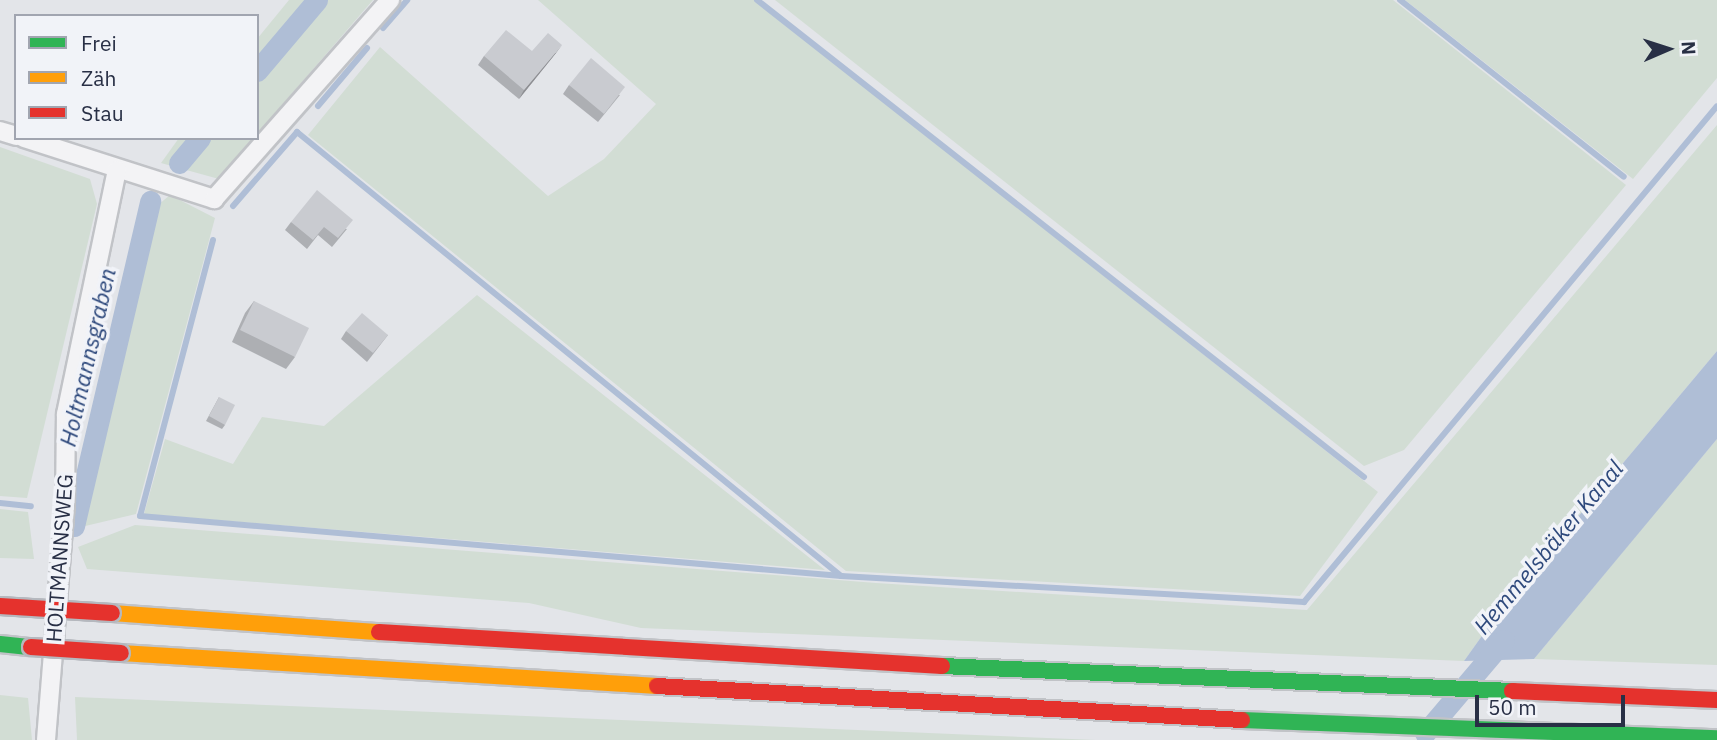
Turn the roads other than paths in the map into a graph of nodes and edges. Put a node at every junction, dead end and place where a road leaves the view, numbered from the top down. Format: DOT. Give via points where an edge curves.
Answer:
graph roads {
  1 [pos="390,0"];
  2 [pos="30,140"];
  3 [pos="117,170"];
  4 [pos="0,606"];
  5 [pos="0,645"];
  6 [pos="120,662"];
  7 [pos="29,666"];
  8 [pos="1717,700"];
  9 [pos="1717,738"];
  10 [pos="46,740"];
  1 -- 3 [label="street" via="214,199"];
  2 -- 3 [label="street"];
  3 -- 10 [label="street, HOLTMANNSWEG" via="66,414 65,506"];
  4 -- 8 [label="highway, bridge" via="725,656"];
  5 -- 6 [label="highway, bridge"];
  6 -- 7 [label="highway" via="74,668"];
  6 -- 9 [label="highway" via="296,665 1323,723"];
}
